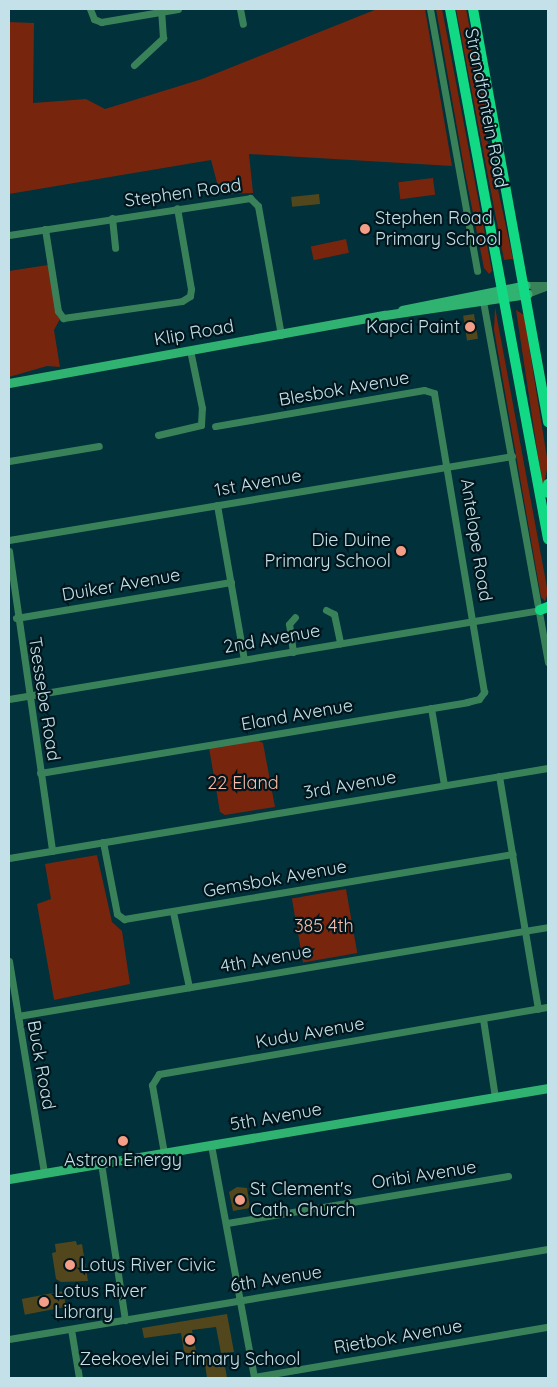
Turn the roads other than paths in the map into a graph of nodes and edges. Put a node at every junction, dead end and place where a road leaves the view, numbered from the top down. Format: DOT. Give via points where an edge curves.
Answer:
graph roads {
  1 [pos="90,9"];
  2 [pos="178,9"];
  3 [pos="240,9"];
  4 [pos="430,9"];
  5 [pos="450,9"];
  6 [pos="473,9"];
  7 [pos="161,12"];
  8 [pos="243,24"];
  9 [pos="134,65"];
  10 [pos="177,208"];
  11 [pos="112,218"];
  12 [pos="46,229"];
  13 [pos="9,235"];
  14 [pos="115,248"];
  15 [pos="477,271"];
  16 [pos="548,285"];
  17 [pos="526,290"];
  18 [pos="505,293"];
  19 [pos="483,301"];
  20 [pos="454,302"];
  21 [pos="281,334"];
  22 [pos="190,350"];
  23 [pos="9,383"];
  24 [pos="548,422"];
  25 [pos="215,426"];
  26 [pos="158,434"];
  27 [pos="99,446"];
  28 [pos="512,456"];
  29 [pos="9,461"];
  30 [pos="448,466"];
  31 [pos="548,484"];
  32 [pos="548,493"];
  33 [pos="217,505"];
  34 [pos="548,539"];
  35 [pos="9,540"];
  36 [pos="9,551"];
  37 [pos="231,582"];
  38 [pos="544,608"];
  39 [pos="326,610"];
  40 [pos="295,617"];
  41 [pos="16,618"];
  42 [pos="474,620"];
  43 [pos="340,643"];
  44 [pos="293,652"];
  45 [pos="244,659"];
  46 [pos="548,662"];
  47 [pos="28,696"];
  48 [pos="9,699"];
  49 [pos="431,708"];
  50 [pos="548,768"];
  51 [pos="40,773"];
  52 [pos="499,776"];
  53 [pos="444,785"];
  54 [pos="103,842"];
  55 [pos="52,851"];
  56 [pos="513,854"];
  57 [pos="9,858"];
  58 [pos="173,912"];
  59 [pos="548,927"];
  60 [pos="526,930"];
  61 [pos="9,962"];
  62 [pos="190,987"];
  63 [pos="548,1007"];
  64 [pos="538,1009"];
  65 [pos="18,1016"];
  66 [pos="483,1019"];
  67 [pos="548,1088"];
  68 [pos="495,1097"];
  69 [pos="211,1145"];
  70 [pos="164,1153"];
  71 [pos="101,1163"];
  72 [pos="44,1173"];
  73 [pos="508,1176"];
  74 [pos="9,1179"];
  75 [pos="226,1223"];
  76 [pos="548,1249"];
  77 [pos="241,1300"];
  78 [pos="125,1320"];
  79 [pos="548,1327"];
  80 [pos="71,1329"];
  81 [pos="9,1339"];
  82 [pos="79,1378"];
  83 [pos="254,1378"];
  1 -- 7 [label="street" via="94,19 101,22"];
  2 -- 7 [label="street"];
  3 -- 8 [label="street"];
  4 -- 15 [label="street"];
  5 -- 18 [label="main road, Strandfontein Road"];
  6 -- 17 [label="main road, Strandfontein Road"];
  7 -- 9 [label="street" via="163,38"];
  10 -- 11 [label="street, Stephen Road"];
  10 -- 12 [label="street" via="191,292 182,301 63,318 58,311"];
  10 -- 21 [label="street, Stephen Road" via="242,198 256,202"];
  11 -- 12 [label="street, Stephen Road"];
  11 -- 14 [label="street"];
  12 -- 13 [label="street, Stephen Road"];
  16 -- 17 [label="street"];
  17 -- 18 [label="street, Klip Road"];
  17 -- 24 [label="main road, Strandfontein Road"];
  18 -- 19 [label="street, Klip Road"];
  18 -- 20 [label="street, Klip Road"];
  18 -- 34 [label="main road, Strandfontein Road"];
  19 -- 20 [label="street, Klip Road"];
  19 -- 28 [label="street"];
  20 -- 21 [label="street, Klip Road"];
  21 -- 22 [label="street, Klip Road"];
  22 -- 23 [label="street, Klip Road"];
  22 -- 26 [label="street" via="202,415 198,427"];
  25 -- 30 [label="street, Blesbok Avenue" via="429,390 436,397"];
  27 -- 29 [label="street"];
  28 -- 30 [label="street, 1st Avenue"];
  28 -- 38 [label="street"];
  30 -- 33 [label="street, 1st Avenue"];
  30 -- 42 [label="street, Antelope Road"];
  31 -- 32 [label="main road"];
  33 -- 35 [label="street, 1st Avenue"];
  33 -- 37 [label="street"];
  36 -- 41 [label="street, Tsessebe Road"];
  37 -- 41 [label="street, Duiker Avenue"];
  37 -- 45 [label="street"];
  38 -- 42 [label="street, 2nd Avenue"];
  38 -- 46 [label="street"];
  39 -- 43 [label="street" via="334,614"];
  40 -- 44 [label="street" via="289,624"];
  41 -- 47 [label="street, Tsessebe Road"];
  42 -- 43 [label="street, 2nd Avenue"];
  42 -- 49 [label="street, Eland Avenue" via="484,692 475,700"];
  43 -- 44 [label="street, 2nd Avenue"];
  44 -- 45 [label="street, 2nd Avenue"];
  45 -- 47 [label="street, 2nd Avenue"];
  47 -- 48 [label="street, 2nd Avenue"];
  47 -- 51 [label="street, Tsessebe Road"];
  49 -- 51 [label="street, Eland Avenue"];
  49 -- 53 [label="street"];
  50 -- 52 [label="street, 3rd Avenue"];
  51 -- 55 [label="street, Tsessebe Road"];
  52 -- 53 [label="street, 3rd Avenue"];
  52 -- 56 [label="street"];
  53 -- 54 [label="street, 3rd Avenue"];
  54 -- 55 [label="street, 3rd Avenue"];
  54 -- 58 [label="street, Gemsbok Avenue" via="119,917 133,919"];
  55 -- 57 [label="street, 3rd Avenue"];
  56 -- 58 [label="street, Gemsbok Avenue"];
  56 -- 60 [label="street"];
  58 -- 62 [label="street"];
  59 -- 60 [label="street, 4th Avenue"];
  60 -- 62 [label="street, 4th Avenue"];
  60 -- 64 [label="street"];
  61 -- 65 [label="street, Buck Road"];
  62 -- 65 [label="street, 4th Avenue"];
  63 -- 64 [label="street, Kudu Avenue"];
  64 -- 66 [label="street, Kudu Avenue"];
  65 -- 72 [label="street, Buck Road"];
  66 -- 68 [label="street"];
  66 -- 70 [label="street, Kudu Avenue" via="158,1074 152,1085"];
  67 -- 68 [label="street, 5th Avenue"];
  68 -- 69 [label="street, 5th Avenue"];
  69 -- 70 [label="street, 5th Avenue"];
  69 -- 75 [label="street"];
  70 -- 71 [label="street, 5th Avenue"];
  71 -- 72 [label="street, 5th Avenue"];
  71 -- 78 [label="street"];
  72 -- 74 [label="street, 5th Avenue"];
  73 -- 75 [label="street, Oribi Avenue"];
  75 -- 77 [label="street"];
  76 -- 77 [label="street, 6th Avenue"];
  77 -- 78 [label="street, 6th Avenue"];
  77 -- 83 [label="street"];
  78 -- 80 [label="street, 6th Avenue"];
  79 -- 83 [label="street, Rietbok Avenue"];
  80 -- 81 [label="street, 6th Avenue"];
  80 -- 82 [label="street"];
}
